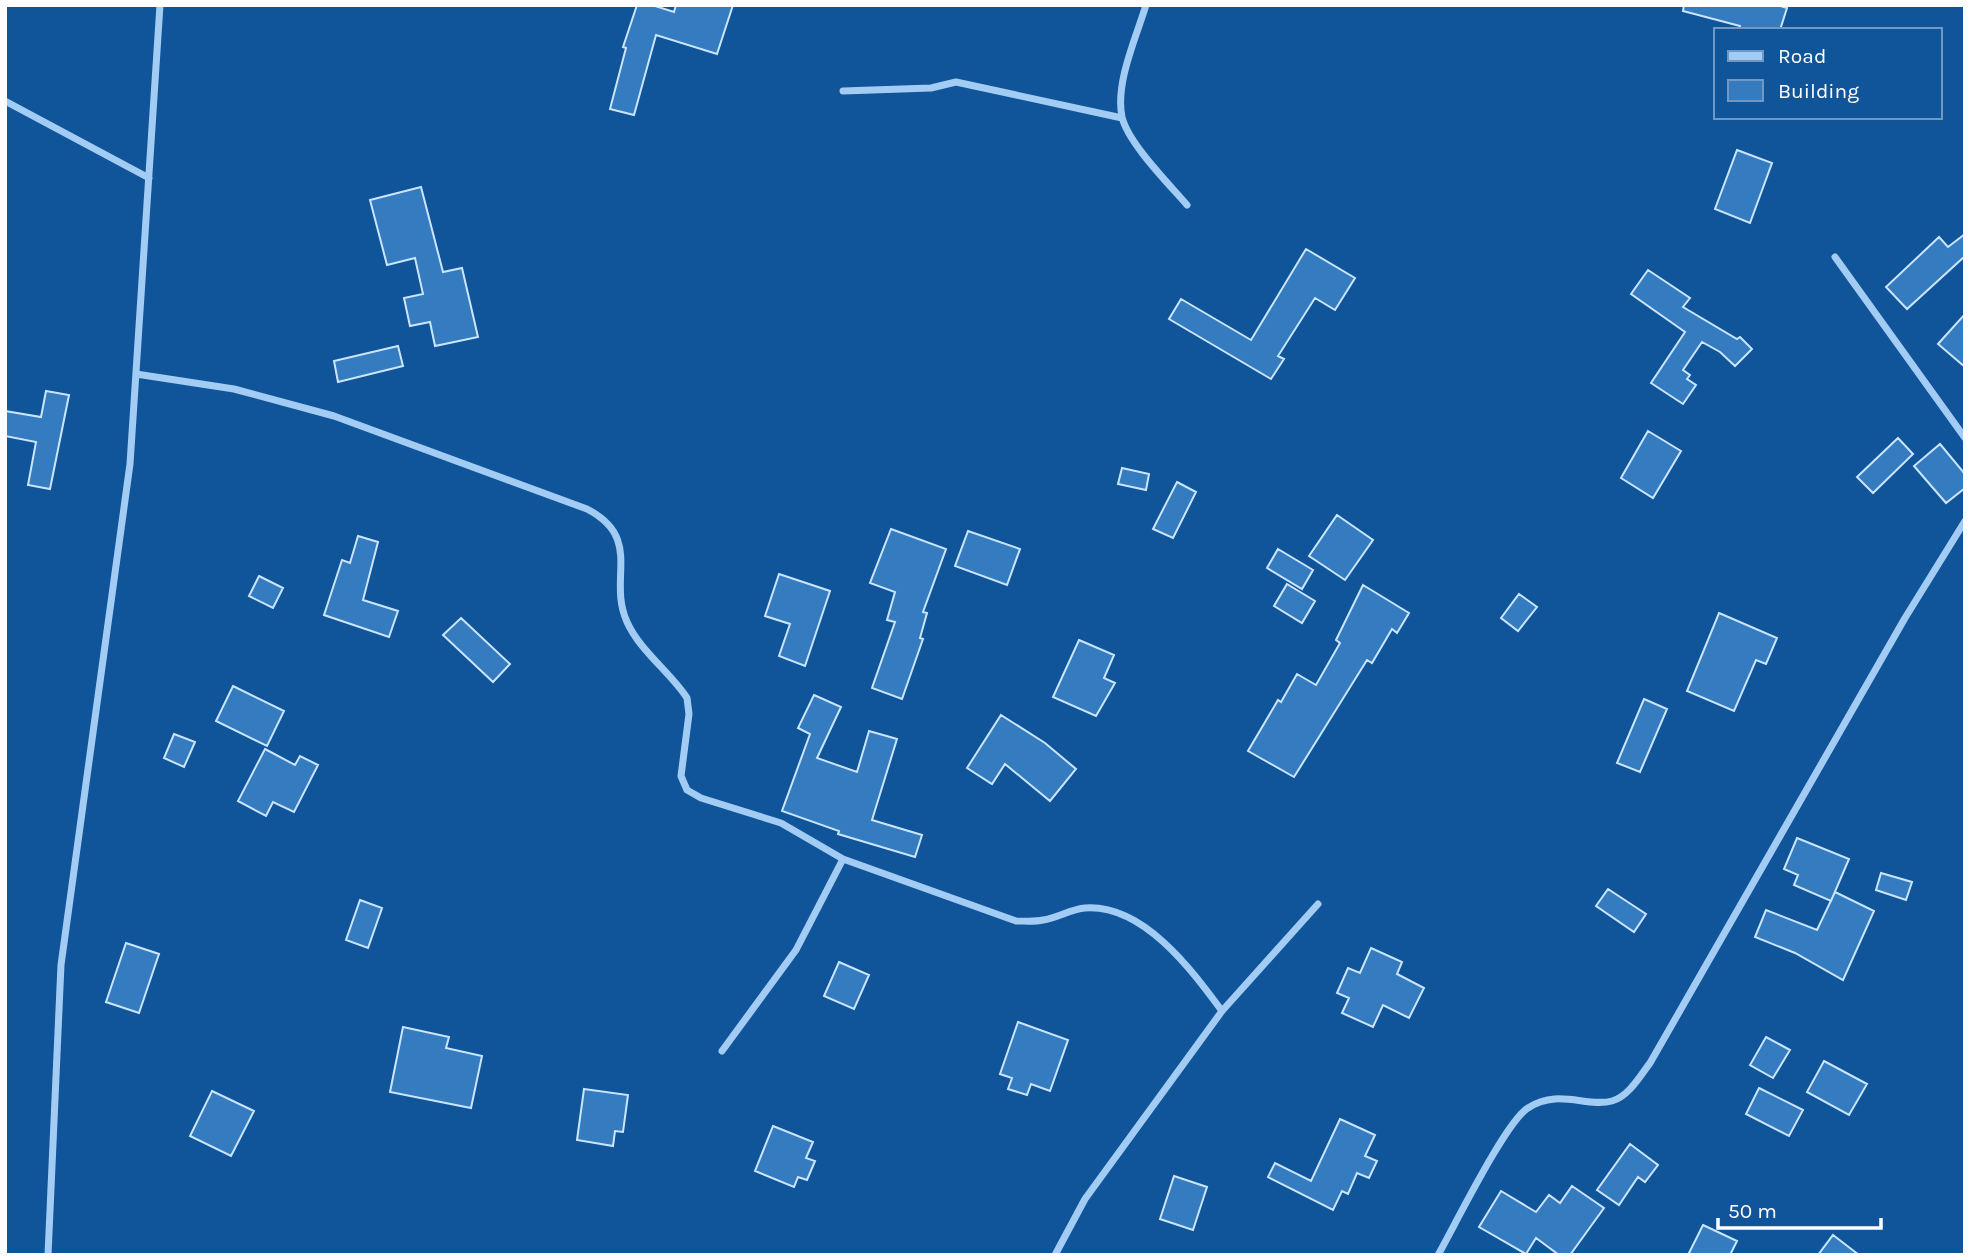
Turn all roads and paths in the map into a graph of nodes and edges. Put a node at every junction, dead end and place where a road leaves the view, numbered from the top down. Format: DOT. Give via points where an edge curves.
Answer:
graph roads {
  1 [pos="160,5"];
  2 [pos="1146,5"];
  3 [pos="843,91"];
  4 [pos="5,102"];
  5 [pos="1122,118"];
  6 [pos="149,178"];
  7 [pos="1187,205"];
  8 [pos="1835,257"];
  9 [pos="136,374"];
  10 [pos="1965,438"];
  11 [pos="1965,521"];
  12 [pos="843,859"];
  13 [pos="1318,904"];
  14 [pos="1222,1011"];
  15 [pos="722,1051"];
  16 [pos="48,1255"];
  17 [pos="1055,1255"];
  18 [pos="1438,1255"];
  1 -- 6 [label="street"];
  2 -- 5 [label="street" via="1123,87"];
  3 -- 5 [label="street" via="931,88 956,82"];
  4 -- 6 [label="street"];
  5 -- 7 [label="street"];
  6 -- 9 [label="street"];
  8 -- 10 [label="street"];
  9 -- 12 [label="street" via="234,388 334,416 606,519 618,538 626,621 687,698 681,776 687,790 781,823"];
  9 -- 16 [label="street" via="130,464 61,965"];
  11 -- 18 [label="street" via="1650,1063 1628,1091 1612,1101 1556,1098 1527,1108 1507,1132"];
  12 -- 14 [label="street" via="1016,920 1042,921 1083,908 1114,910 1143,927 1192,971"];
  12 -- 15 [label="street" via="796,950"];
  13 -- 14 [label="street"];
  14 -- 17 [label="street" via="1085,1199"];
}
